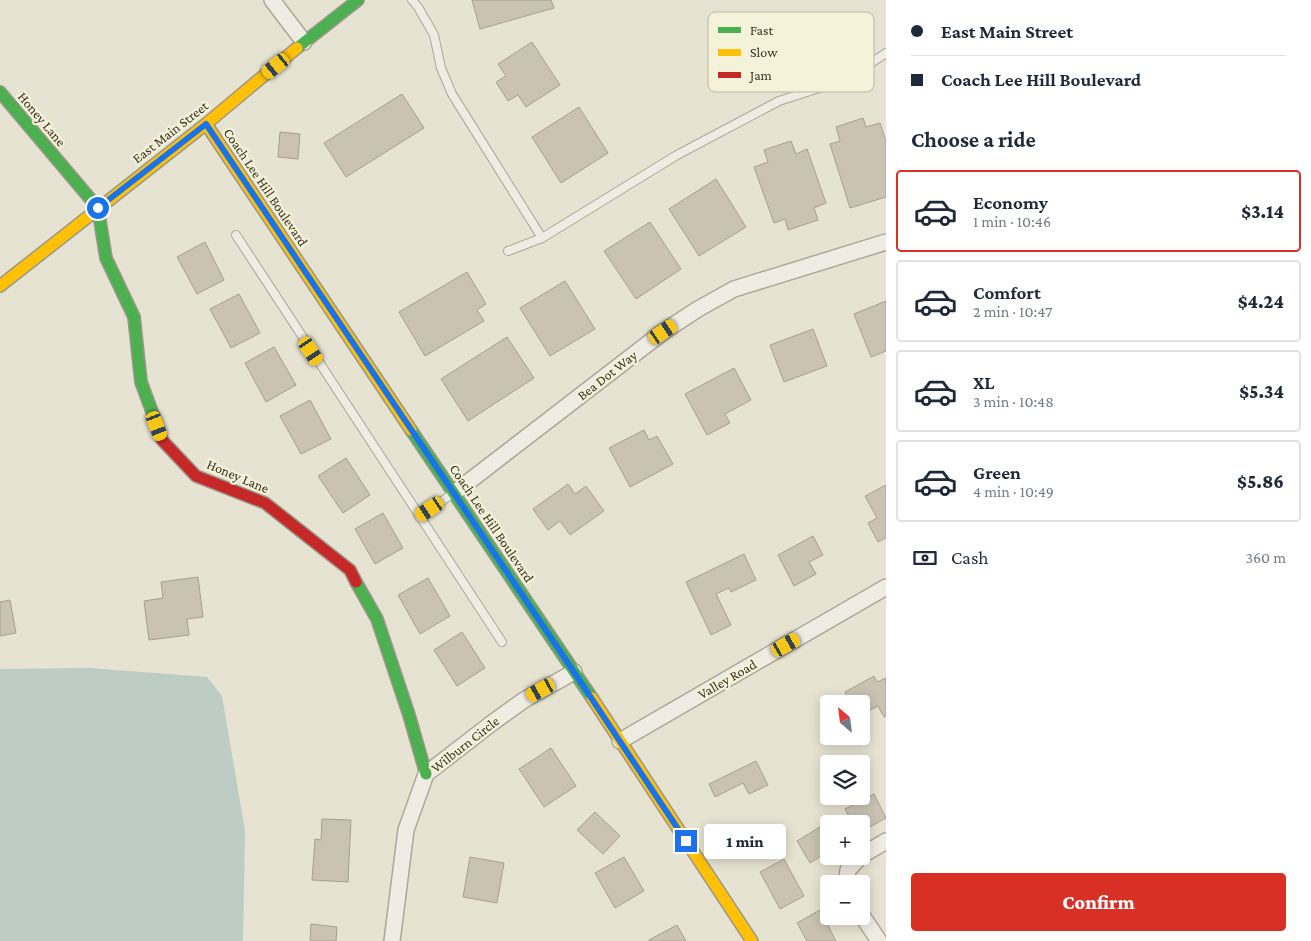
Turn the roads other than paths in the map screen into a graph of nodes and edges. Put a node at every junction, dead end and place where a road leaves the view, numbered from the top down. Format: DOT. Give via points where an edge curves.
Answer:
graph roads {
  1 [pos="272,0"];
  2 [pos="358,0"];
  3 [pos="412,0"];
  4 [pos="304,42"];
  5 [pos="886,54"];
  6 [pos="874,62"];
  7 [pos="0,92"];
  8 [pos="807,92"];
  9 [pos="206,124"];
  10 [pos="98,208"];
  11 [pos="236,235"];
  12 [pos="542,238"];
  13 [pos="886,242"];
  14 [pos="508,250"];
  15 [pos="0,286"];
  16 [pos="454,493"];
  17 [pos="419,516"];
  18 [pos="886,587"];
  19 [pos="502,642"];
  20 [pos="574,672"];
  21 [pos="620,741"];
  22 [pos="426,774"];
  23 [pos="886,841"];
  24 [pos="870,851"];
  25 [pos="868,925"];
  26 [pos="392,941"];
  27 [pos="752,941"];
  28 [pos="879,941"];
  1 -- 4 [label="street"];
  2 -- 4 [label="street, East Main Street"];
  3 -- 12 [label="lane" via="434,35 441,68 452,94"];
  4 -- 9 [label="street, East Main Street"];
  5 -- 6 [label="lane"];
  7 -- 10 [label="street, Honey Lane"];
  8 -- 12 [label="lane" via="779,101 677,155"];
  9 -- 10 [label="street, East Main Street"];
  9 -- 16 [label="street, Coach Lee Hill Boulevard"];
  10 -- 15 [label="street, East Main Street"];
  10 -- 22 [label="street, Honey Lane" via="106,258 134,317 140,382 162,440 196,476 265,503 350,570 377,619"];
  11 -- 17 [label="lane"];
  12 -- 14 [label="lane"];
  13 -- 16 [label="street, Bea Dot Way" via="734,289 698,308"];
  16 -- 17 [label="lane"];
  16 -- 20 [label="street, Coach Lee Hill Boulevard"];
  17 -- 19 [label="lane"];
  18 -- 21 [label="street, Valley Road"];
  20 -- 21 [label="street, Coach Lee Hill Boulevard"];
  20 -- 22 [label="street, Wilburn Circle" via="524,700"];
  21 -- 27 [label="street, Coach Lee Hill Boulevard"];
  22 -- 26 [label="street, Wilburn Circle" via="406,830"];
  23 -- 24 [label="street"];
  25 -- 28 [label="street"];
}
